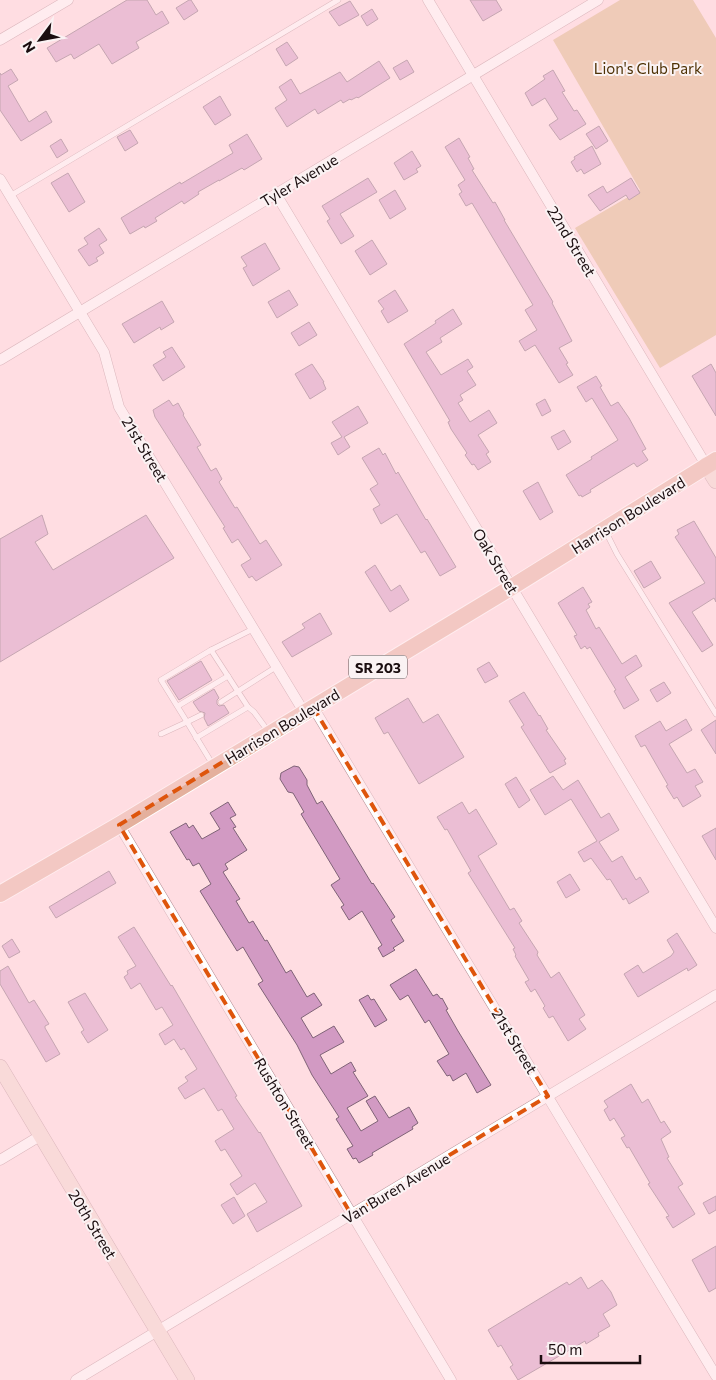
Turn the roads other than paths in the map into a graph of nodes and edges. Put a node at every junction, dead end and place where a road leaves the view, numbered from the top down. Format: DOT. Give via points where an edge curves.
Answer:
graph roads {
  1 [pos="68,0"];
  2 [pos="338,0"];
  3 [pos="428,0"];
  4 [pos="598,0"];
  5 [pos="0,40"];
  6 [pos="473,75"];
  7 [pos="0,179"];
  8 [pos="276,194"];
  9 [pos="10,196"];
  10 [pos="80,312"];
  11 [pos="0,360"];
  12 [pos="711,463"];
  13 [pos="716,482"];
  14 [pos="605,529"];
  15 [pos="512,587"];
  16 [pos="253,629"];
  17 [pos="211,650"];
  18 [pos="276,667"];
  19 [pos="228,676"];
  20 [pos="238,692"];
  21 [pos="221,702"];
  22 [pos="178,706"];
  23 [pos="248,707"];
  24 [pos="308,709"];
  25 [pos="716,714"];
  26 [pos="201,715"];
  27 [pos="188,722"];
  28 [pos="269,733"];
  29 [pos="161,734"];
  30 [pos="196,738"];
  31 [pos="214,767"];
  32 [pos="119,825"];
  33 [pos="0,894"];
  34 [pos="716,928"];
  35 [pos="716,996"];
  36 [pos="0,1067"];
  37 [pos="548,1096"];
  38 [pos="40,1136"];
  39 [pos="0,1160"];
  40 [pos="351,1214"];
  41 [pos="157,1331"];
  42 [pos="716,1376"];
  43 [pos="76,1380"];
  44 [pos="187,1380"];
  45 [pos="451,1380"];
  1 -- 5 [label="street"];
  2 -- 9 [label="lane"];
  3 -- 6 [label="street, 22nd Street"];
  4 -- 6 [label="street, Tyler Avenue"];
  6 -- 8 [label="street, Tyler Avenue"];
  6 -- 12 [label="street, 22nd Street"];
  7 -- 9 [label="street, 21st Street"];
  8 -- 10 [label="street, Tyler Avenue"];
  8 -- 15 [label="street, Oak Street"];
  9 -- 10 [label="street, 21st Street"];
  10 -- 11 [label="street, Tyler Avenue"];
  10 -- 16 [label="street, 21st Street" via="104,352 119,406"];
  12 -- 13 [label="main road, 22nd Street"];
  12 -- 14 [label="main road, Harrison Boulevard / SR 203"];
  14 -- 15 [label="main road, Harrison Boulevard / SR 203"];
  14 -- 25 [label="lane"];
  15 -- 24 [label="main road, Harrison Boulevard / SR 203"];
  15 -- 34 [label="street, Oak Street"];
  16 -- 17 [label="lane"];
  16 -- 18 [label="street, 21st Street"];
  17 -- 19 [label="lane"];
  17 -- 22 [label="lane" via="161,680"];
  18 -- 20 [label="lane"];
  18 -- 24 [label="street, 21st Street"];
  19 -- 20 [label="lane"];
  19 -- 22 [label="lane"];
  20 -- 21 [label="lane"];
  20 -- 23 [label="lane"];
  22 -- 27 [label="lane"];
  23 -- 28 [label="lane"];
  23 -- 30 [label="lane"];
  24 -- 28 [label="main road, Harrison Boulevard / SR 203"];
  24 -- 37 [label="street, 21st Street"];
  26 -- 27 [label="lane"];
  27 -- 29 [label="lane"];
  27 -- 30 [label="lane"];
  28 -- 31 [label="main road, Harrison Boulevard / SR 203"];
  30 -- 31 [label="lane"];
  31 -- 32 [label="main road, Harrison Boulevard / SR 203"];
  32 -- 33 [label="main road, Harrison Boulevard / SR 203"];
  32 -- 40 [label="street, Rushton Street"];
  35 -- 37 [label="street, Van Buren Avenue"];
  36 -- 38 [label="main road, 20th Street"];
  37 -- 40 [label="street, Van Buren Avenue"];
  37 -- 42 [label="street, 21st Street"];
  38 -- 39 [label="street"];
  38 -- 41 [label="main road, 20th Street"];
  40 -- 41 [label="street, Van Buren Avenue"];
  40 -- 45 [label="street, Rushton Street"];
  41 -- 43 [label="street, Van Buren Avenue"];
  41 -- 44 [label="main road, 20th Street"];
}
